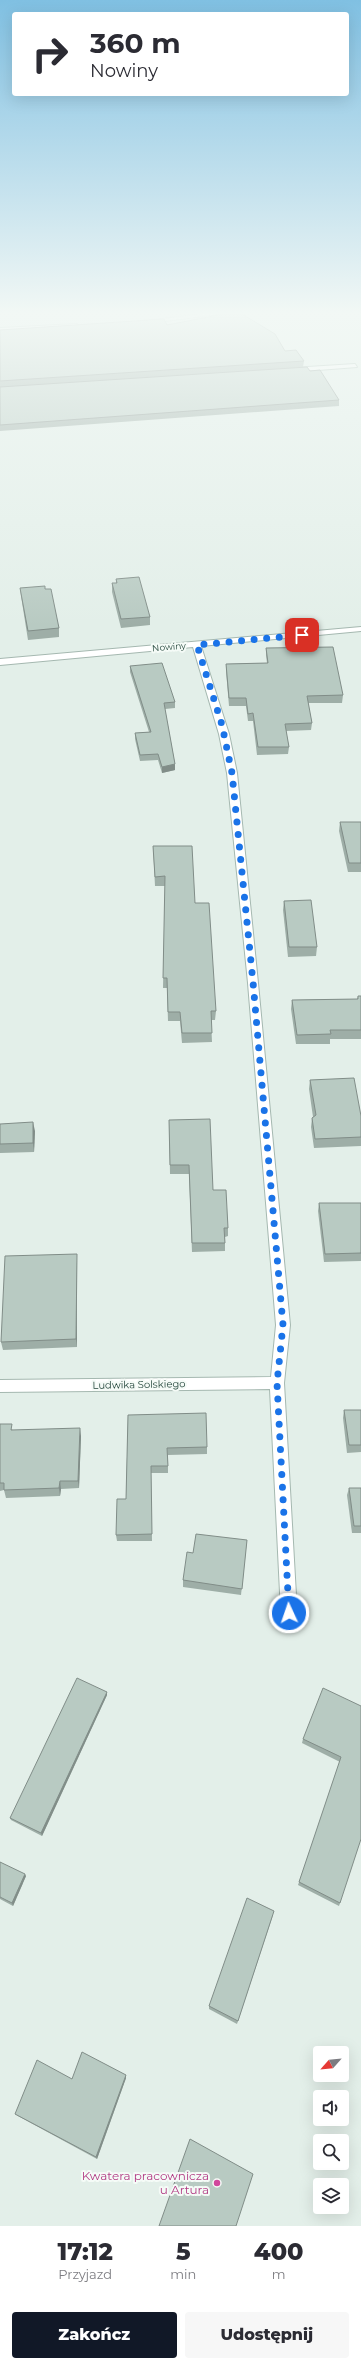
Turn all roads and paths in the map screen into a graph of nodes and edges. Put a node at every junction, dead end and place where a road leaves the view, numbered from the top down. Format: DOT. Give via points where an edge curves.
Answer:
graph roads {
  1 [pos="361,629"];
  2 [pos="197,645"];
  3 [pos="0,662"];
  4 [pos="277,1383"];
  5 [pos="0,1386"];
  6 [pos="289,1613"];
  1 -- 2 [label="street, Nowiny"];
  2 -- 3 [label="street, Nowiny"];
  2 -- 4 [label="street" via="224,734 235,792 283,1325"];
  4 -- 5 [label="street, Ludwika Solskiego"];
  4 -- 6 [label="street"];
}
